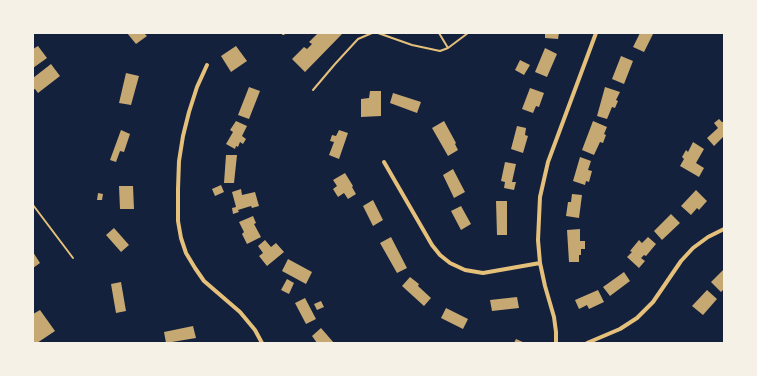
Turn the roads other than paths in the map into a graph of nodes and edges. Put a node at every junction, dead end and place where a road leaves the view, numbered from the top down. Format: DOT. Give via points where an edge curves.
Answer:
graph roads {
  1 [pos="372,33"];
  2 [pos="378,33"];
  3 [pos="439,33"];
  4 [pos="468,33"];
  5 [pos="596,33"];
  6 [pos="448,48"];
  7 [pos="207,64"];
  8 [pos="313,90"];
  9 [pos="384,162"];
  10 [pos="33,205"];
  11 [pos="724,229"];
  12 [pos="73,258"];
  13 [pos="540,262"];
  14 [pos="262,343"];
  15 [pos="556,343"];
  16 [pos="587,343"];
  1 -- 8 [label="lane" via="358,40"];
  2 -- 6 [label="lane" via="412,45 440,51"];
  3 -- 6 [label="lane"];
  4 -- 6 [label="lane"];
  5 -- 13 [label="street" via="545,174 538,216"];
  7 -- 14 [label="street" via="189,112 180,155 178,220 181,238 194,268 204,281 240,312"];
  9 -- 13 [label="street" via="432,245 450,263 465,270 483,273"];
  10 -- 12 [label="lane"];
  11 -- 16 [label="street" via="693,248 653,302 637,318 620,329"];
  13 -- 15 [label="street" via="554,317"];
}
